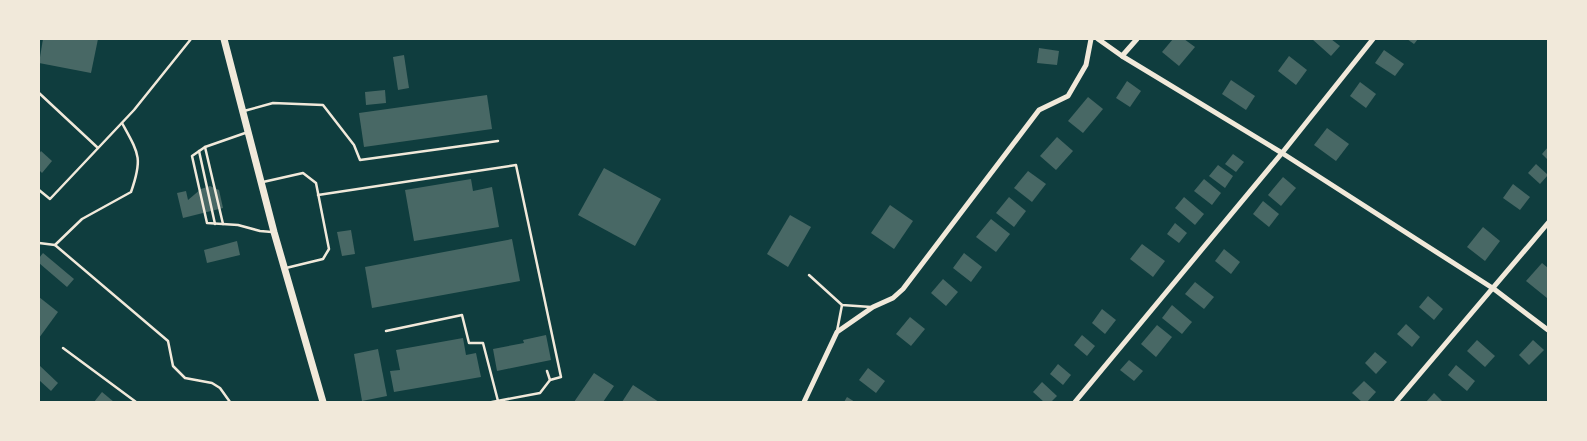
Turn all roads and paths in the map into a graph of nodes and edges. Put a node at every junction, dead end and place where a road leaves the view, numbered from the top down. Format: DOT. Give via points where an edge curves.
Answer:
graph roads {
  1 [pos="191,39"];
  2 [pos="224,39"];
  3 [pos="1091,39"];
  4 [pos="1098,39"];
  5 [pos="1137,39"];
  6 [pos="1373,39"];
  7 [pos="1122,56"];
  8 [pos="39,93"];
  9 [pos="244,111"];
  10 [pos="122,123"];
  11 [pos="249,131"];
  12 [pos="498,141"];
  13 [pos="205,146"];
  14 [pos="98,148"];
  15 [pos="199,151"];
  16 [pos="1282,153"];
  17 [pos="262,182"];
  18 [pos="39,190"];
  19 [pos="318,195"];
  20 [pos="1548,223"];
  21 [pos="215,224"];
  22 [pos="223,224"];
  23 [pos="274,232"];
  24 [pos="39,243"];
  25 [pos="55,245"];
  26 [pos="284,269"];
  27 [pos="808,275"];
  28 [pos="1494,289"];
  29 [pos="842,305"];
  30 [pos="873,307"];
  31 [pos="1548,330"];
  32 [pos="386,331"];
  33 [pos="837,332"];
  34 [pos="63,348"];
  35 [pos="547,371"];
  36 [pos="550,380"];
  37 [pos="518,397"];
  38 [pos="498,401"];
  39 [pos="136,402"];
  40 [pos="230,402"];
  41 [pos="323,402"];
  42 [pos="492,402"];
  43 [pos="518,402"];
  44 [pos="804,402"];
  45 [pos="1075,402"];
  46 [pos="1396,402"];
  1 -- 10 [label="lane"];
  2 -- 9 [label="main road"];
  3 -- 30 [label="street" via="1086,65 1068,96 1039,110 903,289 893,298"];
  4 -- 7 [label="street"];
  5 -- 7 [label="street"];
  6 -- 16 [label="street"];
  7 -- 16 [label="street"];
  8 -- 14 [label="lane"];
  9 -- 11 [label="main road"];
  9 -- 12 [label="lane" via="274,103 323,106 354,145 360,160"];
  10 -- 14 [label="lane"];
  10 -- 25 [label="lane" via="138,153 138,171 130,192 82,219"];
  11 -- 13 [label="lane"];
  11 -- 17 [label="main road"];
  13 -- 15 [label="lane"];
  13 -- 22 [label="lane"];
  14 -- 18 [label="lane" via="50,199"];
  15 -- 21 [label="lane"];
  15 -- 21 [label="lane" via="192,156 196,181 207,223"];
  16 -- 28 [label="street"];
  16 -- 45 [label="street"];
  17 -- 19 [label="lane" via="303,173 316,183"];
  17 -- 23 [label="main road"];
  19 -- 26 [label="lane" via="329,249 323,260"];
  19 -- 36 [label="lane" via="516,165 561,377"];
  20 -- 28 [label="street"];
  21 -- 22 [label="lane"];
  22 -- 23 [label="lane"];
  23 -- 26 [label="main road"];
  24 -- 25 [label="lane"];
  25 -- 40 [label="lane" via="168,341 173,366 185,378 212,383"];
  26 -- 41 [label="main road"];
  27 -- 29 [label="lane"];
  28 -- 31 [label="street"];
  28 -- 46 [label="street"];
  29 -- 30 [label="lane"];
  29 -- 33 [label="lane"];
  30 -- 33 [label="street"];
  32 -- 38 [label="lane" via="462,315 469,343 483,343"];
  33 -- 44 [label="street"];
  34 -- 39 [label="lane"];
  35 -- 36 [label="lane"];
  36 -- 37 [label="lane" via="540,393"];
  37 -- 38 [label="lane"];
  37 -- 43 [label="lane"];
  38 -- 42 [label="lane"];
}
